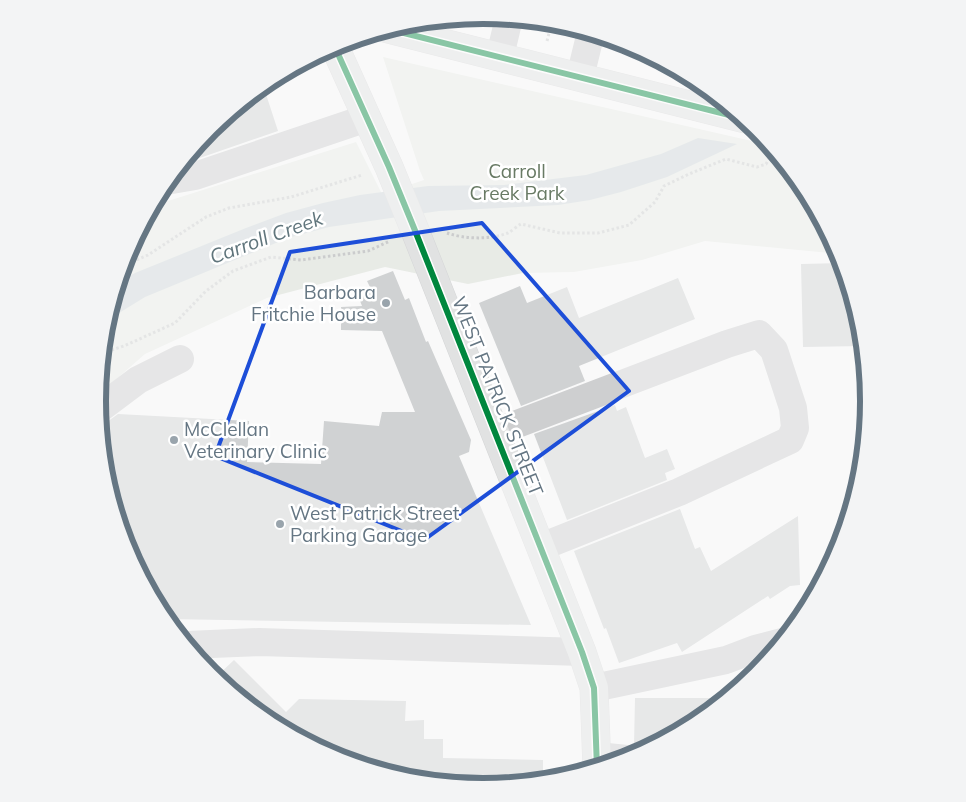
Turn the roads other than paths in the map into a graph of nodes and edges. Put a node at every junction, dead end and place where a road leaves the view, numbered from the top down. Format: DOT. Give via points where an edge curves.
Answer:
graph roads {
  1 [pos="507,25"];
  2 [pos="404,32"];
  3 [pos="589,39"];
  4 [pos="337,53"];
  5 [pos="500,56"];
  6 [pos="580,77"];
  7 [pos="730,115"];
  8 [pos="367,118"];
  9 [pos="178,179"];
  10 [pos="180,358"];
  11 [pos="106,404"];
  12 [pos="496,432"];
  13 [pos="541,547"];
  14 [pos="195,645"];
  15 [pos="771,645"];
  16 [pos="582,652"];
  17 [pos="594,688"];
  18 [pos="597,760"];
  1 -- 5 [label="street"];
  2 -- 5 [label="main road"];
  3 -- 6 [label="street"];
  4 -- 8 [label="main road, WEST PATRICK STREET"];
  5 -- 6 [label="main road"];
  6 -- 7 [label="main road"];
  8 -- 9 [label="street"];
  8 -- 12 [label="main road, WEST PATRICK STREET" via="376,171"];
  10 -- 11 [label="street" via="138,380"];
  12 -- 13 [label="main road, WEST PATRICK STREET"];
  12 -- 13 [label="street" via="760,334 774,350 793,408 795,428 790,440 679,492"];
  13 -- 16 [label="main road, WEST PATRICK STREET"];
  14 -- 16 [label="street" via="259,642"];
  15 -- 17 [label="street" via="726,660"];
  16 -- 17 [label="main road, WEST PATRICK STREET"];
  17 -- 18 [label="main road, WEST PATRICK STREET"];
}
